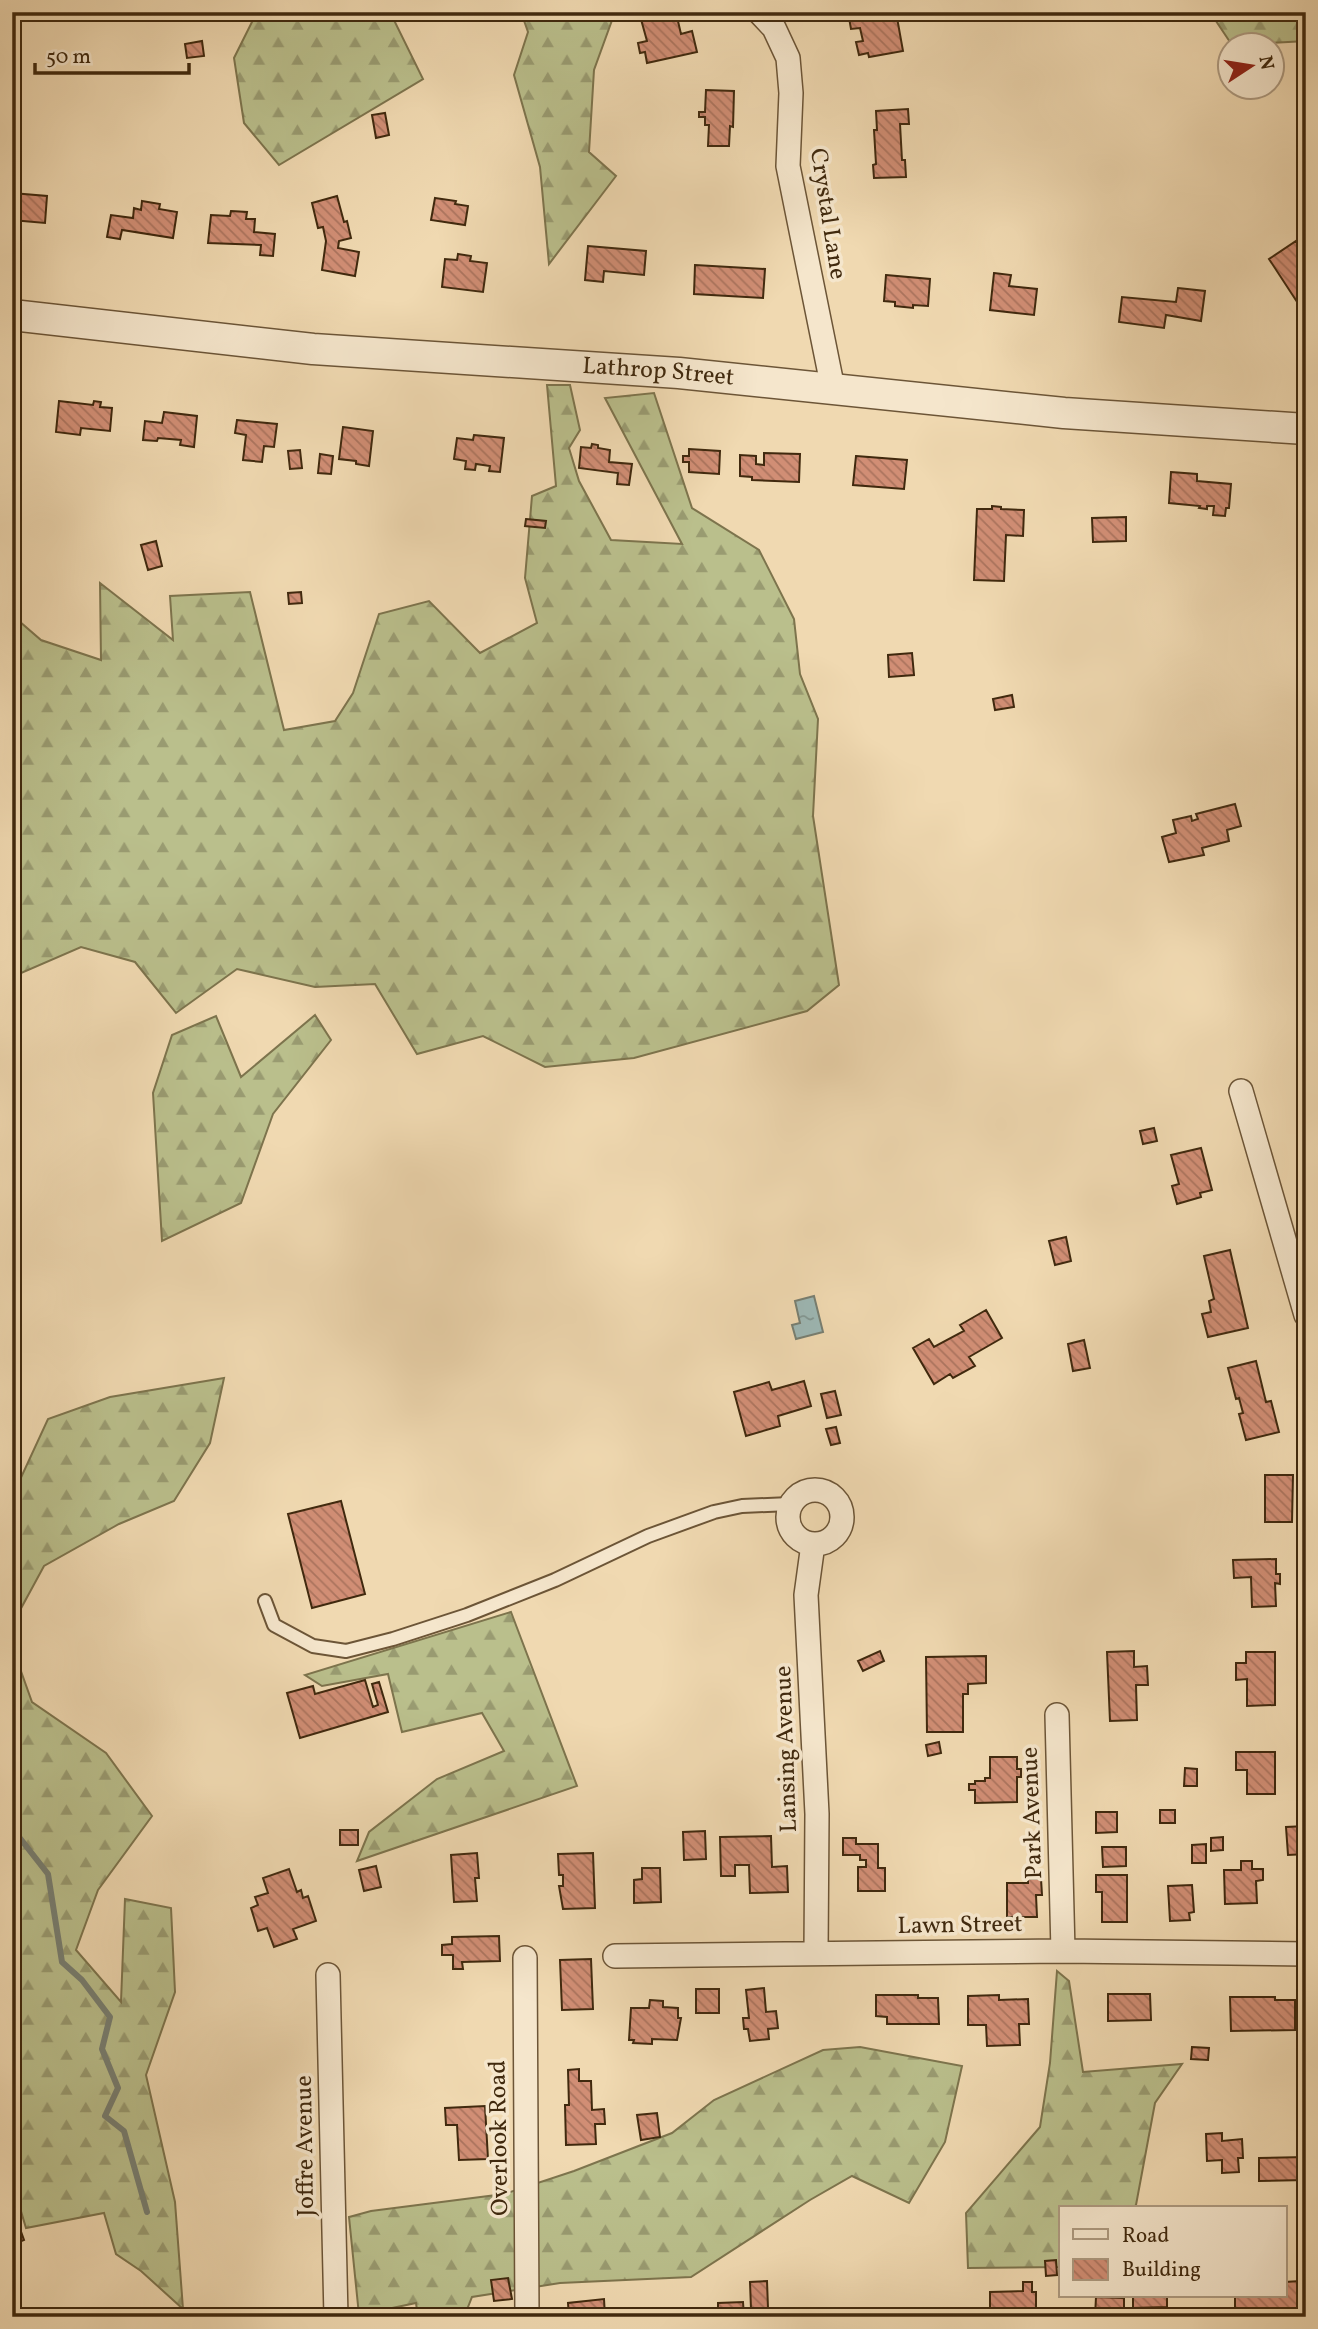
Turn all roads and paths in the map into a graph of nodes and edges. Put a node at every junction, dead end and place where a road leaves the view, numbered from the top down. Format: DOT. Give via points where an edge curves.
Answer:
graph roads {
  1 [pos="759,12"];
  2 [pos="12,315"];
  3 [pos="833,389"];
  4 [pos="1306,429"];
  5 [pos="1241,1091"];
  6 [pos="1306,1315"];
  7 [pos="790,1504"];
  8 [pos="813,1544"];
  9 [pos="265,1601"];
  10 [pos="1056,1715"];
  11 [pos="1063,1951"];
  12 [pos="816,1952"];
  13 [pos="1306,1954"];
  14 [pos="615,1956"];
  15 [pos="525,1958"];
  16 [pos="328,1975"];
  17 [pos="337,2317"];
  18 [pos="527,2317"];
  1 -- 3 [label="street, Crystal Lane" via="789,58 788,166"];
  2 -- 3 [label="street, Lathrop Street" via="313,349 678,373"];
  3 -- 4 [label="street, Lathrop Street" via="1064,413"];
  5 -- 6 [label="street"];
  7 -- 8 [label="street" via="791,1530"];
  7 -- 8 [label="street" via="813,1489 838,1501 841,1528 830,1540"];
  7 -- 9 [label="lane" via="713,1512 467,1615 346,1651 313,1646 274,1625"];
  8 -- 12 [label="street, Lansing Avenue" via="806,1595 817,1814"];
  10 -- 11 [label="street, Park Avenue"];
  11 -- 12 [label="street, Lawn Street"];
  11 -- 13 [label="street, Lawn Street"];
  12 -- 14 [label="street, Lawn Street"];
  15 -- 18 [label="street, Overlook Road"];
  16 -- 17 [label="street, Joffre Avenue"];
}
